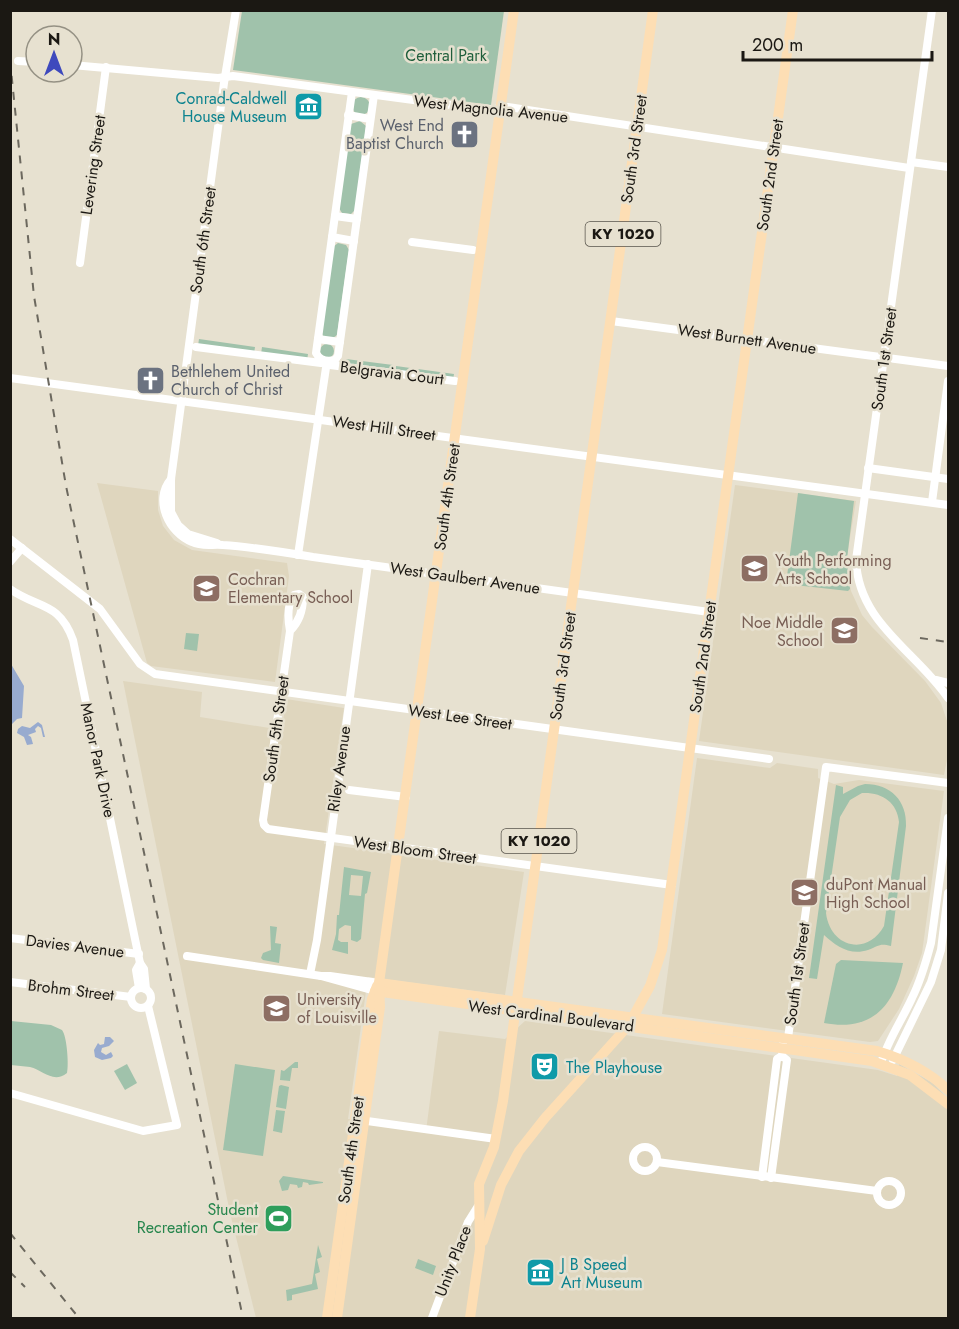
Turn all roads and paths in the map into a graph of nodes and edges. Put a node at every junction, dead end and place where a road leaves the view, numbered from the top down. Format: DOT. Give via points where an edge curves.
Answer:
graph roads {
  1 [pos="236,10"];
  2 [pos="514,10"];
  3 [pos="653,10"];
  4 [pos="793,10"];
  5 [pos="932,10"];
  6 [pos="18,61"];
  7 [pos="24,61"];
  8 [pos="84,65"];
  9 [pos="106,67"];
  10 [pos="225,77"];
  11 [pos="352,92"];
  12 [pos="374,95"];
  13 [pos="501,109"];
  14 [pos="348,115"];
  15 [pos="370,118"];
  16 [pos="637,127"];
  17 [pos="773,148"];
  18 [pos="910,165"];
  19 [pos="948,167"];
  20 [pos="335,216"];
  21 [pos="357,219"];
  22 [pos="332,237"];
  23 [pos="354,241"];
  24 [pos="412,242"];
  25 [pos="472,250"];
  26 [pos="80,263"];
  27 [pos="611,321"];
  28 [pos="318,339"];
  29 [pos="747,339"];
  30 [pos="340,342"];
  31 [pos="196,347"];
  32 [pos="884,357"];
  33 [pos="326,363"];
  34 [pos="948,366"];
  35 [pos="10,378"];
  36 [pos="455,381"];
  37 [pos="948,381"];
  38 [pos="181,401"];
  39 [pos="319,420"];
  40 [pos="455,438"];
  41 [pos="591,457"];
  42 [pos="868,468"];
  43 [pos="171,475"];
  44 [pos="728,475"];
  45 [pos="935,477"];
  46 [pos="948,479"];
  47 [pos="864,493"];
  48 [pos="932,502"];
  49 [pos="948,505"];
  50 [pos="14,544"];
  51 [pos="298,555"];
  52 [pos="10,562"];
  53 [pos="368,564"];
  54 [pos="436,575"];
  55 [pos="10,589"];
  56 [pos="573,593"];
  57 [pos="709,612"];
  58 [pos="290,631"];
  59 [pos="936,680"];
  60 [pos="948,683"];
  61 [pos="281,693"];
  62 [pos="948,698"];
  63 [pos="349,702"];
  64 [pos="417,712"];
  65 [pos="554,730"];
  66 [pos="691,749"];
  67 [pos="769,759"];
  68 [pos="948,783"];
  69 [pos="349,789"];
  70 [pos="406,796"];
  71 [pos="948,818"];
  72 [pos="266,828"];
  73 [pos="330,838"];
  74 [pos="398,848"];
  75 [pos="535,867"];
  76 [pos="672,885"];
  77 [pos="948,893"];
  78 [pos="934,921"];
  79 [pos="946,922"];
  80 [pos="10,938"];
  81 [pos="187,956"];
  82 [pos="139,958"];
  83 [pos="310,974"];
  84 [pos="10,982"];
  85 [pos="142,989"];
  86 [pos="378,989"];
  87 [pos="131,997"];
  88 [pos="148,1006"];
  89 [pos="516,1007"];
  90 [pos="630,1022"];
  91 [pos="784,1045"];
  92 [pos="888,1060"];
  93 [pos="948,1090"];
  94 [pos="10,1093"];
  95 [pos="948,1104"];
  96 [pos="360,1120"];
  97 [pos="496,1139"];
  98 [pos="657,1162"];
  99 [pos="767,1177"];
  100 [pos="480,1180"];
  101 [pos="877,1191"];
  102 [pos="496,1197"];
  103 [pos="478,1206"];
  104 [pos="480,1249"];
  105 [pos="327,1318"];
  106 [pos="337,1318"];
  107 [pos="432,1318"];
  108 [pos="470,1318"];
  1 -- 10 [label="street, South 6th Street"];
  2 -- 13 [label="main road, South 4th Street"];
  3 -- 16 [label="main road, South 3rd Street / KY 1020"];
  4 -- 17 [label="main road, South 2nd Street / KY 1020"];
  5 -- 18 [label="street, South 1st Street"];
  6 -- 7 [label="street"];
  8 -- 9 [label="street, West Magnolia Avenue"];
  9 -- 10 [label="street, West Magnolia Avenue"];
  9 -- 26 [label="street, Levering Street"];
  10 -- 11 [label="street, West Magnolia Avenue"];
  10 -- 38 [label="street, South 6th Street"];
  11 -- 12 [label="street, West Magnolia Avenue"];
  11 -- 14 [label="street"];
  12 -- 13 [label="street, West Magnolia Avenue"];
  12 -- 15 [label="street"];
  13 -- 16 [label="street, West Magnolia Avenue"];
  13 -- 40 [label="main road, South 4th Street"];
  14 -- 15 [label="street"];
  14 -- 20 [label="street"];
  15 -- 21 [label="street"];
  16 -- 17 [label="street, West Magnolia Avenue"];
  16 -- 27 [label="main road, South 3rd Street / KY 1020"];
  17 -- 18 [label="street, West Magnolia Avenue"];
  17 -- 29 [label="main road, South 2nd Street / KY 1020"];
  18 -- 19 [label="street, West Magnolia Avenue"];
  18 -- 32 [label="street, South 1st Street"];
  20 -- 21 [label="street"];
  20 -- 22 [label="street"];
  21 -- 23 [label="street"];
  22 -- 23 [label="street"];
  22 -- 28 [label="street"];
  23 -- 30 [label="street"];
  24 -- 25 [label="street"];
  27 -- 29 [label="street, West Burnett Avenue"];
  27 -- 41 [label="main road, South 3rd Street / KY 1020"];
  28 -- 30 [label="street"];
  28 -- 33 [label="street" via="316,353"];
  29 -- 32 [label="street, West Burnett Avenue"];
  29 -- 44 [label="main road, South 2nd Street / KY 1020"];
  30 -- 33 [label="street" via="336,359"];
  31 -- 33 [label="street, Belgravia Court"];
  32 -- 34 [label="street, West Burnett Avenue"];
  32 -- 42 [label="street, South 1st Street"];
  33 -- 36 [label="street, Belgravia Court"];
  33 -- 39 [label="street"];
  35 -- 38 [label="street, West Hill Street"];
  37 -- 45 [label="street"];
  38 -- 39 [label="street, West Hill Street"];
  38 -- 43 [label="street, South 6th Street"];
  39 -- 40 [label="street, West Hill Street"];
  39 -- 51 [label="street"];
  40 -- 41 [label="street, West Hill Street"];
  40 -- 54 [label="main road, South 4th Street"];
  41 -- 44 [label="street, West Hill Street"];
  41 -- 56 [label="main road, South 3rd Street / KY 1020"];
  42 -- 45 [label="street"];
  42 -- 47 [label="street, South 1st Street"];
  43 -- 51 [label="street, West Gaulbert Avenue" via="166,484 165,514 179,535 203,545"];
  44 -- 47 [label="street, West Hill Street"];
  44 -- 57 [label="main road, South 2nd Street / KY 1020"];
  45 -- 46 [label="street"];
  45 -- 48 [label="street"];
  47 -- 48 [label="street, West Hill Street"];
  47 -- 59 [label="street, South 1st Street" via="856,560 864,598 877,620"];
  48 -- 49 [label="street, West Hill Street"];
  50 -- 52 [label="street"];
  50 -- 61 [label="street, West Lee Street" via="100,609 151,673"];
  51 -- 53 [label="street, West Gaulbert Avenue"];
  53 -- 54 [label="street, West Gaulbert Avenue"];
  53 -- 63 [label="street, Riley Avenue"];
  54 -- 56 [label="street, West Gaulbert Avenue"];
  54 -- 64 [label="main road, South 4th Street"];
  55 -- 82 [label="street, Manor Park Drive" via="54,610 73,640"];
  56 -- 57 [label="street, West Gaulbert Avenue"];
  56 -- 65 [label="main road, South 3rd Street / KY 1020"];
  57 -- 66 [label="main road, South 2nd Street / KY 1020"];
  58 -- 61 [label="street, South 5th Street"];
  59 -- 60 [label="street"];
  59 -- 62 [label="street, South 1st Street"];
  61 -- 63 [label="street, West Lee Street"];
  61 -- 72 [label="street, South 5th Street" via="263,820"];
  63 -- 64 [label="street, West Lee Street"];
  63 -- 73 [label="street, Riley Avenue"];
  64 -- 65 [label="street, West Lee Street"];
  64 -- 70 [label="main road, South 4th Street"];
  65 -- 66 [label="street, West Lee Street"];
  65 -- 75 [label="main road, South 3rd Street / KY 1020"];
  66 -- 67 [label="street, West Lee Street"];
  66 -- 76 [label="main road, South 2nd Street / KY 1020"];
  68 -- 91 [label="street, South 1st Street" via="826,767"];
  69 -- 70 [label="street"];
  70 -- 74 [label="main road, South 4th Street"];
  71 -- 78 [label="street"];
  72 -- 73 [label="street, West Bloom Street"];
  73 -- 74 [label="street, West Bloom Street"];
  73 -- 83 [label="street, Riley Avenue"];
  74 -- 75 [label="street, West Bloom Street"];
  74 -- 86 [label="main road, South 4th Street"];
  75 -- 76 [label="street, West Bloom Street"];
  75 -- 89 [label="main road, South 3rd Street / KY 1020"];
  76 -- 90 [label="main road, South 2nd Street / KY 1020" via="660,958"];
  77 -- 79 [label="street"];
  78 -- 79 [label="street"];
  78 -- 92 [label="street" via="920,981"];
  79 -- 92 [label="street" via="931,982"];
  80 -- 82 [label="street, Davies Avenue"];
  81 -- 83 [label="street, West Cardinal Boulevard"];
  82 -- 85 [label="street, Manor Park Drive" via="144,969"];
  83 -- 86 [label="street, West Cardinal Boulevard" via="330,975"];
  84 -- 87 [label="street, Brohm Street"];
  85 -- 87 [label="street"];
  85 -- 88 [label="street, Manor Park Drive" via="151,995"];
  86 -- 89 [label="main road, West Cardinal Boulevard" via="418,990"];
  86 -- 96 [label="main road, South 4th Street" via="380,1007"];
  87 -- 88 [label="street" via="136,1007"];
  88 -- 94 [label="street, Manor Park Drive" via="177,1125 143,1131"];
  89 -- 90 [label="main road, West Cardinal Boulevard"];
  89 -- 97 [label="main road, South 3rd Street / KY 1020"];
  90 -- 91 [label="main road, West Cardinal Boulevard"];
  90 -- 102 [label="main road, South 2nd Street / KY 1020" via="534,1131"];
  91 -- 92 [label="main road, West Cardinal Boulevard"];
  91 -- 99 [label="street, South 1st Street" via="787,1060"];
  92 -- 93 [label="main road" via="918,1067"];
  92 -- 95 [label="main road"];
  96 -- 97 [label="street"];
  96 -- 105 [label="main road, South 4th Street"];
  96 -- 106 [label="main road, South 4th Street"];
  97 -- 100 [label="main road, South 3rd Street / KY 1020"];
  98 -- 99 [label="street"];
  99 -- 101 [label="street"];
  100 -- 102 [label="main road" via="485,1193"];
  100 -- 103 [label="main road, South 3rd Street / KY 1020"];
  102 -- 104 [label="main road, South 2nd Street / KY 1020"];
  103 -- 104 [label="main road, South 3rd Street / KY 1020"];
  103 -- 107 [label="street, Unity Place" via="468,1222"];
  104 -- 108 [label="main road, South 3rd Street / KY 1020"];
}
